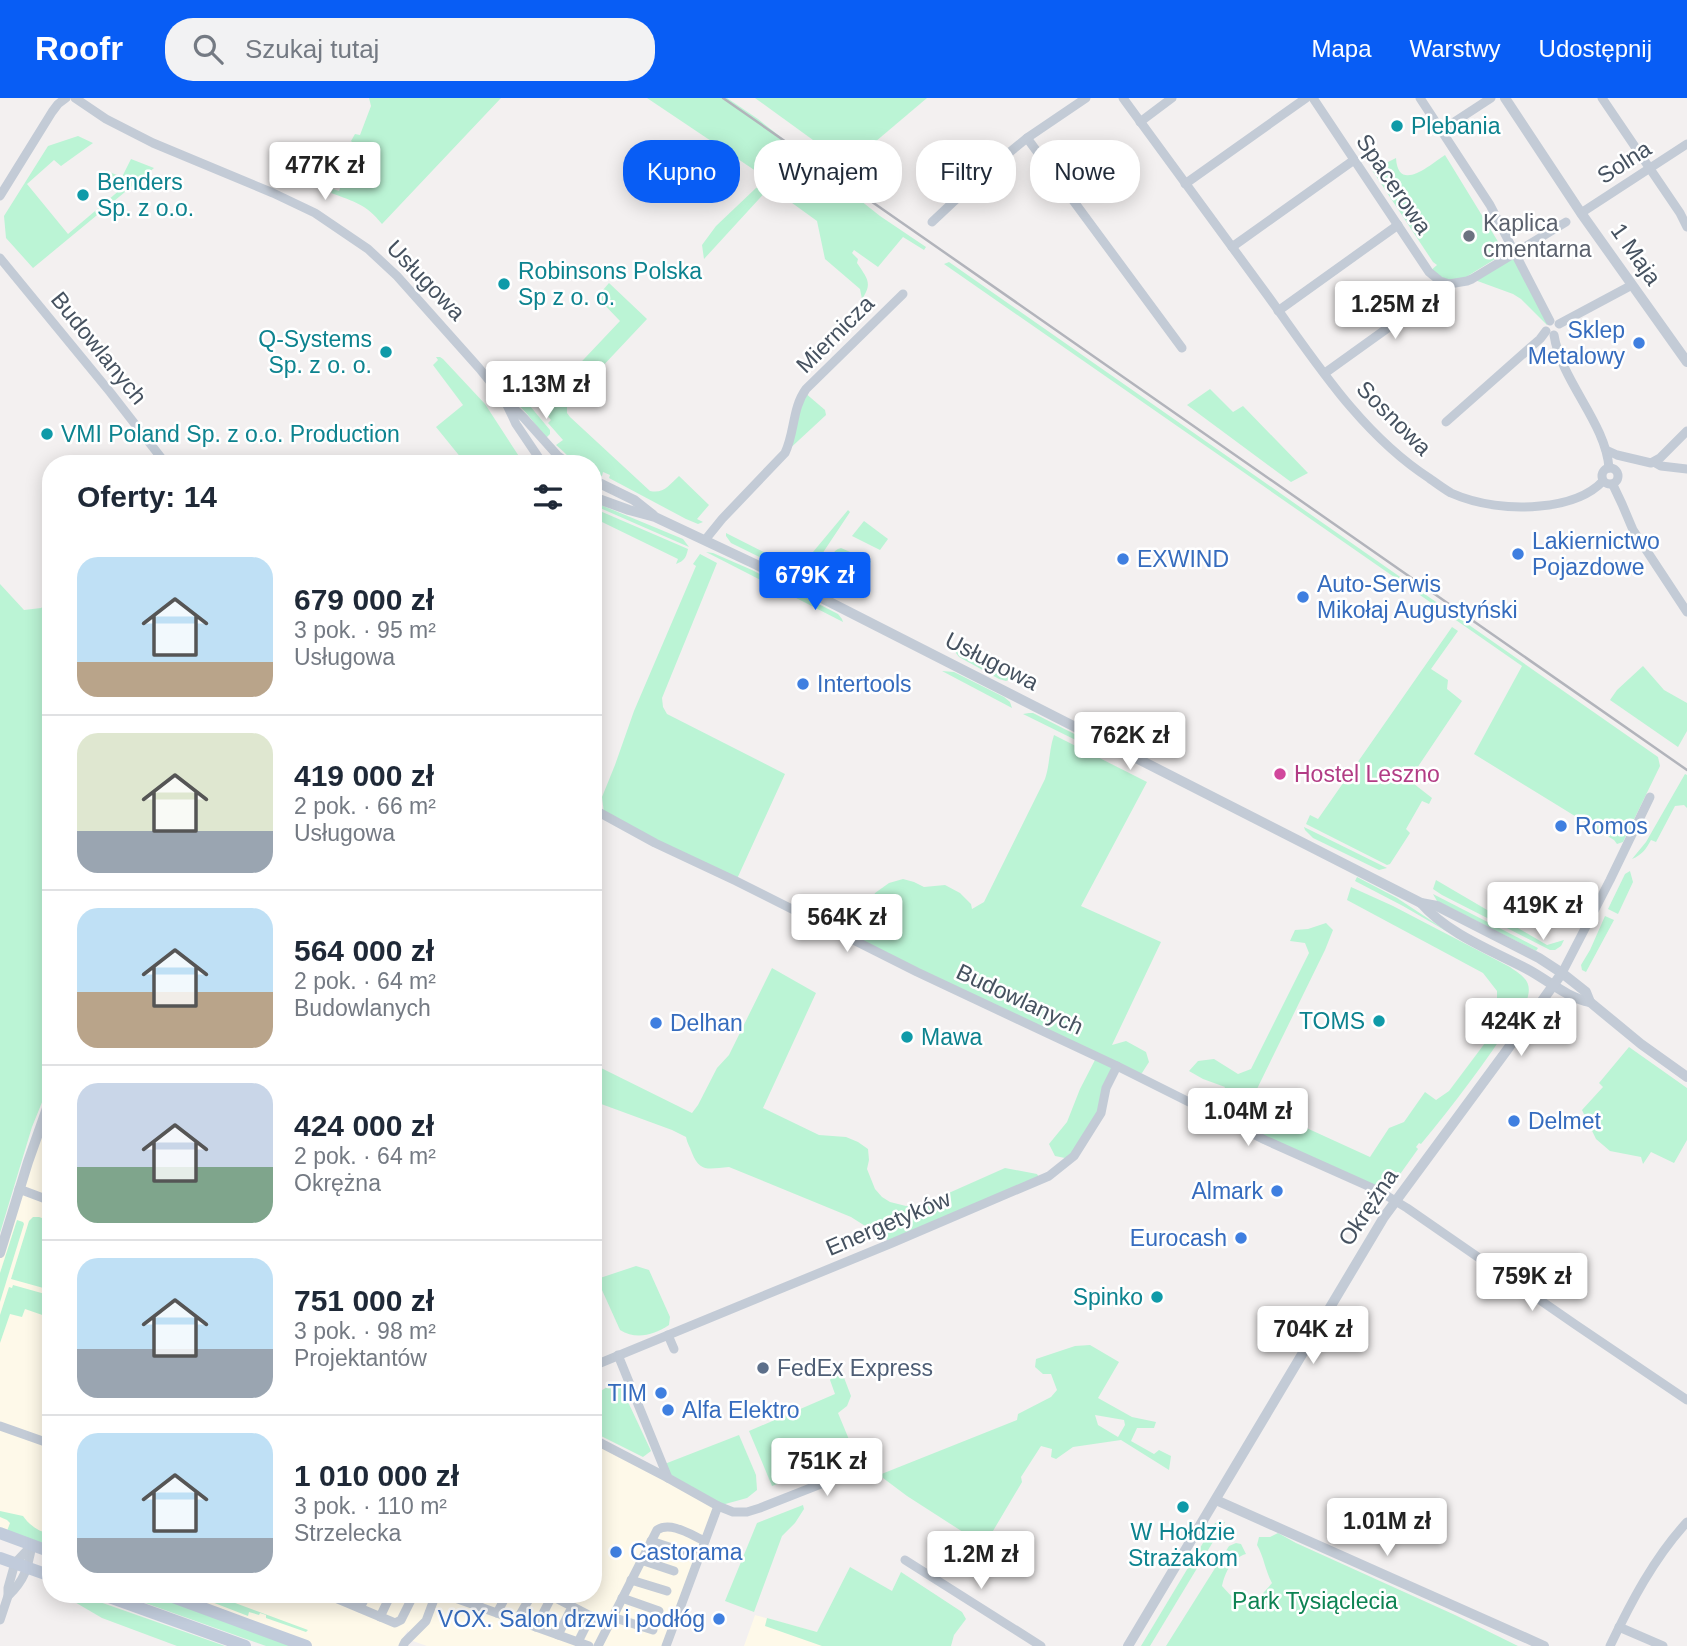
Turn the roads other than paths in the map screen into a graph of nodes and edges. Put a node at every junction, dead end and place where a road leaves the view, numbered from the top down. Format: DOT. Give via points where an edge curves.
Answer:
graph roads {
  1 [pos="66,98"];
  2 [pos="75,98"];
  3 [pos="1086,98"];
  4 [pos="1123,98"];
  5 [pos="1172,98"];
  6 [pos="1306,98"];
  7 [pos="1313,98"];
  8 [pos="1420,98"];
  9 [pos="1491,98"];
  10 [pos="1505,98"];
  11 [pos="1602,98"];
  12 [pos="1140,122"];
  13 [pos="1442,130"];
  14 [pos="1027,138"];
  15 [pos="1687,144"];
  16 [pos="1354,160"];
  17 [pos="1650,169"];
  18 [pos="1185,184"];
  19 [pos="0,196"];
  20 [pos="1581,213"];
  21 [pos="932,222"];
  22 [pos="1566,222"];
  23 [pos="1398,225"];
  24 [pos="1687,227"];
  25 [pos="1232,247"];
  26 [pos="1516,251"];
  27 [pos="0,258"];
  28 [pos="1449,284"];
  29 [pos="1632,285"];
  30 [pos="903,294"];
  31 [pos="1278,311"];
  32 [pos="1553,328"];
  33 [pos="1182,348"];
  34 [pos="1687,362"];
  35 [pos="1325,373"];
  36 [pos="505,400"];
  37 [pos="1447,422"];
  38 [pos="1687,431"];
  39 [pos="1606,450"];
  40 [pos="159,455"];
  41 [pos="538,455"];
  42 [pos="555,455"];
  43 [pos="1654,462"];
  44 [pos="1609,468"];
  45 [pos="1687,469"];
  46 [pos="1608,483"];
  47 [pos="602,484"];
  48 [pos="602,500"];
  49 [pos="655,517"];
  50 [pos="705,540"];
  51 [pos="1687,611"];
  52 [pos="1650,797"];
  53 [pos="602,814"];
  54 [pos="1421,903"];
  55 [pos="1563,973"];
  56 [pos="1555,986"];
  57 [pos="1590,1002"];
  58 [pos="1116,1066"];
  59 [pos="1687,1077"];
  60 [pos="42,1123"];
  61 [pos="19,1189"];
  62 [pos="42,1197"];
  63 [pos="1395,1200"];
  64 [pos="0,1254"];
  65 [pos="668,1335"];
  66 [pos="674,1349"];
  67 [pos="618,1355"];
  68 [pos="602,1362"];
  69 [pos="1687,1400"];
  70 [pos="0,1426"];
  71 [pos="42,1441"];
  72 [pos="602,1444"];
  73 [pos="864,1467"];
  74 [pos="668,1478"];
  75 [pos="1216,1500"];
  76 [pos="718,1506"];
  77 [pos="1687,1522"];
  78 [pos="0,1534"];
  79 [pos="705,1541"];
  80 [pos="651,1542"];
  81 [pos="32,1545"];
  82 [pos="42,1549"];
  83 [pos="681,1551"];
  84 [pos="0,1558"];
  85 [pos="641,1560"];
  86 [pos="905,1560"];
  87 [pos="15,1563"];
  88 [pos="28,1568"];
  89 [pos="674,1571"];
  90 [pos="42,1573"];
  91 [pos="631,1580"];
  92 [pos="667,1591"];
  93 [pos="8,1596"];
  94 [pos="622,1598"];
  95 [pos="126,1603"];
  96 [pos="189,1603"];
  97 [pos="352,1603"];
  98 [pos="362,1603"];
  99 [pos="387,1603"];
  100 [pos="410,1603"];
  101 [pos="433,1603"];
  102 [pos="471,1603"];
  103 [pos="478,1603"];
  104 [pos="502,1603"];
  105 [pos="527,1603"];
  106 [pos="546,1603"];
  107 [pos="565,1603"];
  108 [pos="477,1606"];
  109 [pos="572,1607"];
  110 [pos="360,1608"];
  111 [pos="659,1611"];
  112 [pos="496,1613"];
  113 [pos="591,1616"];
  114 [pos="380,1617"];
  115 [pos="0,1619"];
  116 [pos="517,1620"];
  117 [pos="610,1621"];
  118 [pos="536,1627"];
  119 [pos="1619,1627"];
  120 [pos="653,1630"];
  121 [pos="558,1635"];
  122 [pos="578,1642"];
  123 [pos="245,1646"];
  124 [pos="306,1646"];
  125 [pos="403,1646"];
  126 [pos="589,1646"];
  127 [pos="598,1646"];
  128 [pos="666,1646"];
  129 [pos="1041,1646"];
  130 [pos="1128,1646"];
  131 [pos="1544,1646"];
  132 [pos="1610,1646"];
  133 [pos="1663,1646"];
  1 -- 19 [label="street" via="52,112"];
  2 -- 36 [label="street, Usługowa" via="153,143 274,193 334,225 397,276"];
  3 -- 14 [label="street"];
  4 -- 12 [label="street, Sosnowa"];
  5 -- 12 [label="street"];
  6 -- 18 [label="street"];
  7 -- 16 [label="street, Spacerowa"];
  8 -- 13 [label="street"];
  9 -- 13 [label="street"];
  10 -- 20 [label="street, 1 Maja"];
  11 -- 17 [label="street"];
  12 -- 18 [label="street, Sosnowa"];
  13 -- 26 [label="street"];
  14 -- 21 [label="street"];
  14 -- 33 [label="street"];
  15 -- 17 [label="street, Solna"];
  16 -- 23 [label="street, Spacerowa"];
  16 -- 25 [label="street"];
  17 -- 20 [label="street, Solna"];
  17 -- 24 [label="street"];
  18 -- 25 [label="street, Sosnowa"];
  20 -- 29 [label="street, 1 Maja"];
  22 -- 26 [label="street"];
  23 -- 28 [label="street, Spacerowa" via="1429,271"];
  23 -- 31 [label="street"];
  25 -- 31 [label="street, Sosnowa"];
  26 -- 28 [label="street" via="1467,281"];
  26 -- 32 [label="street"];
  27 -- 40 [label="street, Budowlanych"];
  28 -- 35 [label="street"];
  29 -- 32 [label="street"];
  29 -- 34 [label="street, 1 Maja"];
  30 -- 50 [label="street, Miernicza" via="806,389 783,456"];
  31 -- 35 [label="street, Sosnowa"];
  32 -- 37 [label="street"];
  32 -- 39 [label="street" via="1556,347"];
  35 -- 46 [label="street, Sosnowa" via="1363,422 1406,463 1450,492 1478,502 1530,507 1573,500"];
  36 -- 41 [label="street, Usługowa"];
  36 -- 42 [label="street, Usługowa"];
  38 -- 43 [label="street"];
  39 -- 43 [label="street"];
  39 -- 44 [label="street"];
  43 -- 45 [label="street"];
  44 -- 46 [label="street" via="1602,477"];
  44 -- 46 [label="street" via="1619,475"];
  46 -- 51 [label="street"];
  47 -- 49 [label="street, Usługowa" via="635,500"];
  48 -- 49 [label="street, Usługowa"];
  49 -- 50 [label="street, Usługowa"];
  50 -- 54 [label="street, Usługowa"];
  52 -- 55 [label="street, Okrężna"];
  53 -- 58 [label="street, Budowlanych"];
  54 -- 55 [label="street, Usługowa" via="1437,906"];
  54 -- 56 [label="street, Usługowa" via="1432,916 1464,936"];
  55 -- 56 [label="street, Okrężna"];
  55 -- 57 [label="street, Usługowa" via="1586,992"];
  56 -- 57 [label="street, Usługowa"];
  56 -- 63 [label="street, Okrężna"];
  57 -- 59 [label="street"];
  58 -- 63 [label="street, Budowlanych"];
  58 -- 65 [label="street, Energetyków" via="1101,1113 1074,1156 1049,1176"];
  60 -- 61 [label="street"];
  61 -- 62 [label="street"];
  61 -- 64 [label="street"];
  63 -- 69 [label="street, Budowlanych"];
  63 -- 75 [label="street, Okrężna"];
  65 -- 66 [label="street"];
  65 -- 67 [label="street, Energetyków"];
  67 -- 68 [label="street, Energetyków"];
  67 -- 74 [label="street" via="633,1378"];
  70 -- 71 [label="street"];
  72 -- 74 [label="street"];
  73 -- 76 [label="street" via="754,1510 733,1512"];
  74 -- 76 [label="street"];
  75 -- 130 [label="street, Okrężna"];
  75 -- 131 [label="street"];
  76 -- 79 [label="street"];
  77 -- 119 [label="street" via="1662,1553"];
  78 -- 81 [label="main road"];
  79 -- 80 [label="street" via="664,1526"];
  79 -- 128 [label="street"];
  80 -- 83 [label="street"];
  80 -- 85 [label="street"];
  81 -- 82 [label="main road"];
  81 -- 87 [label="street"];
  81 -- 88 [label="street"];
  84 -- 87 [label="main road"];
  85 -- 89 [label="street"];
  85 -- 91 [label="street"];
  86 -- 129 [label="street"];
  87 -- 88 [label="main road"];
  87 -- 93 [label="street"];
  88 -- 90 [label="main road"];
  88 -- 93 [label="street"];
  91 -- 92 [label="street"];
  91 -- 94 [label="street"];
  93 -- 115 [label="street"];
  94 -- 111 [label="street"];
  94 -- 117 [label="street"];
  95 -- 123 [label="main road"];
  96 -- 124 [label="main road"];
  97 -- 110 [label="street"];
  98 -- 110 [label="street"];
  99 -- 114 [label="street"];
  100 -- 114 [label="street" via="400,1622"];
  101 -- 125 [label="street" via="426,1621"];
  102 -- 108 [label="street"];
  103 -- 108 [label="street"];
  104 -- 112 [label="street"];
  105 -- 116 [label="street"];
  106 -- 118 [label="street"];
  107 -- 109 [label="street"];
  108 -- 112 [label="street"];
  109 -- 113 [label="street"];
  109 -- 121 [label="street"];
  110 -- 114 [label="street"];
  112 -- 116 [label="street"];
  113 -- 117 [label="street"];
  113 -- 122 [label="street"];
  116 -- 118 [label="street"];
  117 -- 120 [label="street"];
  117 -- 127 [label="street"];
  118 -- 121 [label="street"];
  119 -- 132 [label="street"];
  119 -- 133 [label="street"];
  121 -- 122 [label="street"];
  122 -- 126 [label="street"];
}
